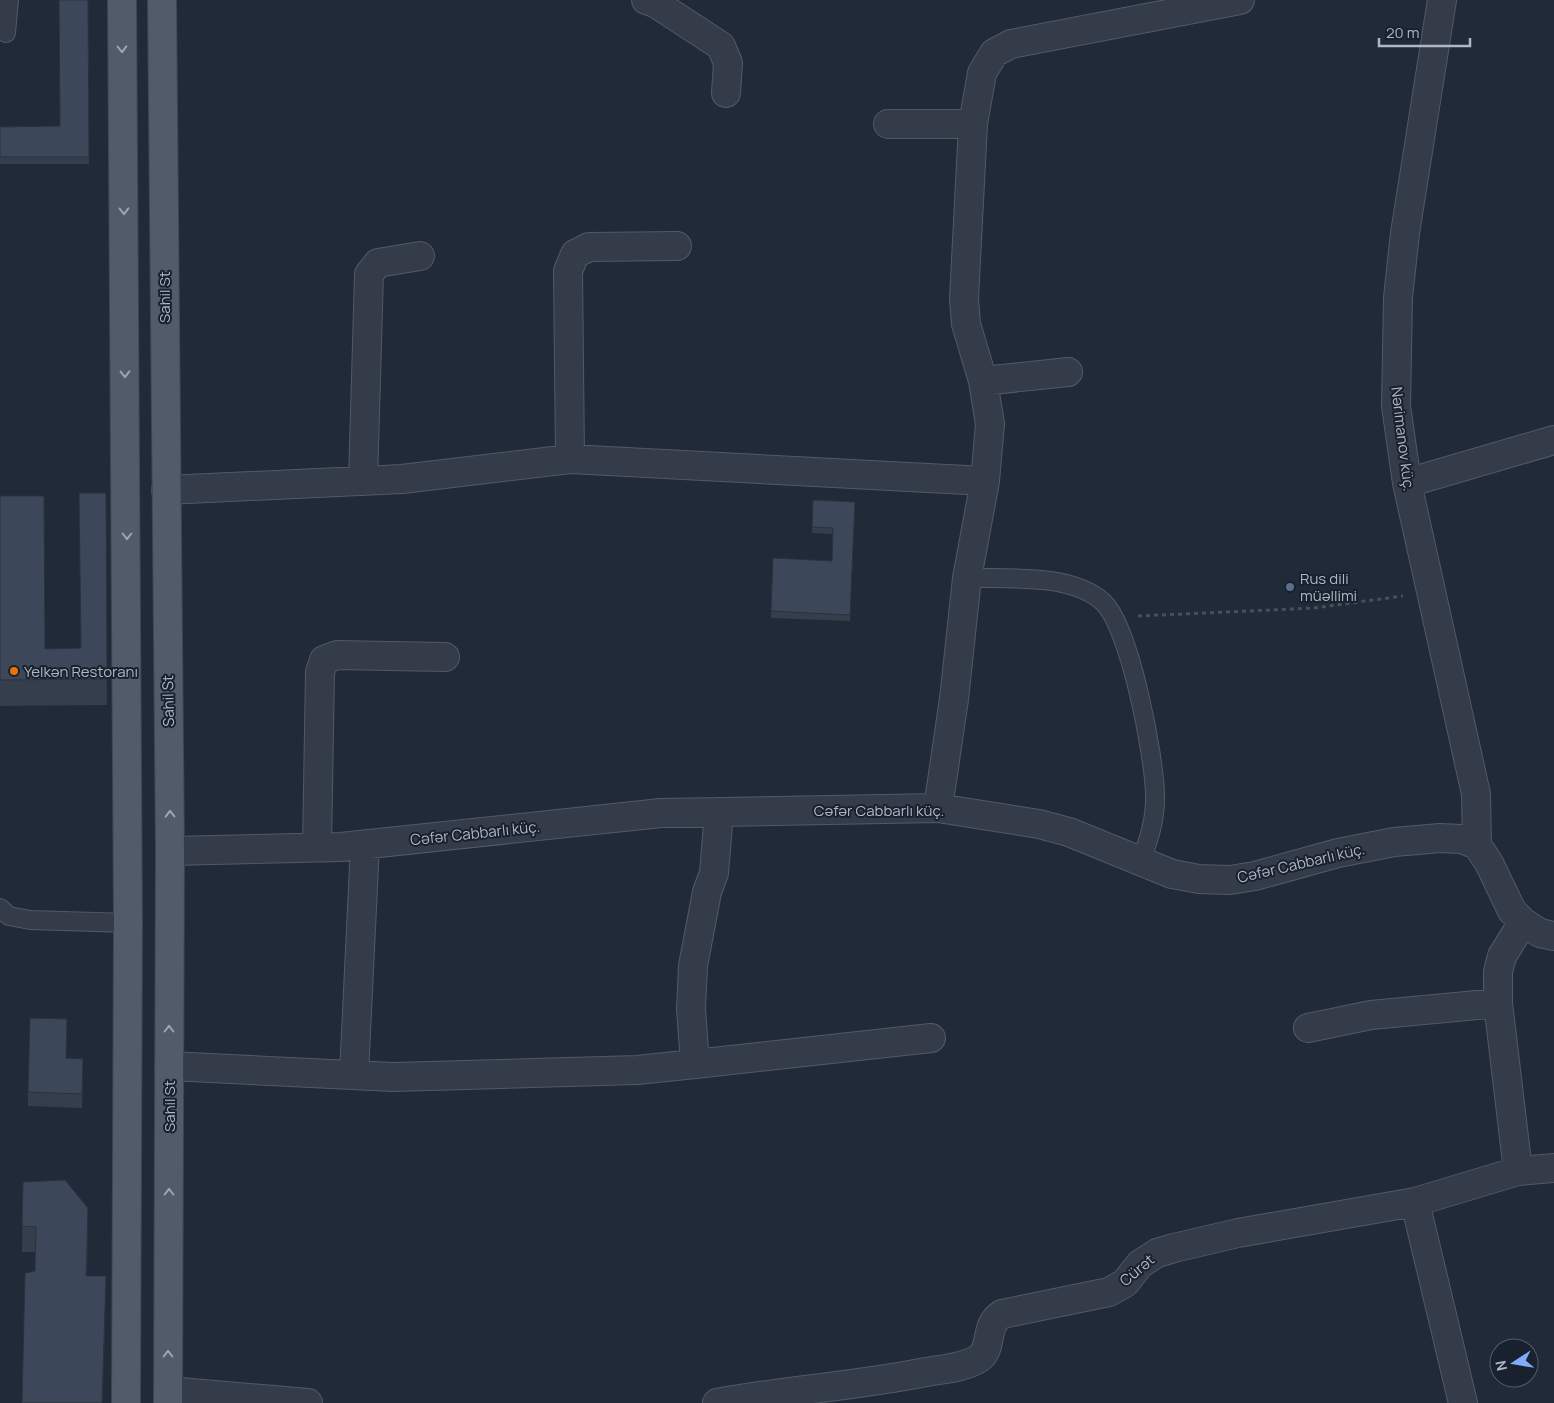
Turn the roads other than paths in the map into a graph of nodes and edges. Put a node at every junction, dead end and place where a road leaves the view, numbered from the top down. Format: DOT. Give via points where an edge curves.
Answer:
graph roads {
  1 [pos="9,0"];
  2 [pos="122,0"];
  3 [pos="162,0"];
  4 [pos="646,0"];
  5 [pos="1240,0"];
  6 [pos="1442,0"];
  7 [pos="6,33"];
  8 [pos="726,93"];
  9 [pos="888,124"];
  10 [pos="973,124"];
  11 [pos="676,246"];
  12 [pos="420,256"];
  13 [pos="1068,372"];
  14 [pos="983,381"];
  15 [pos="1554,440"];
  16 [pos="570,459"];
  17 [pos="363,481"];
  18 [pos="985,481"];
  19 [pos="1407,483"];
  20 [pos="166,490"];
  21 [pos="967,578"];
  22 [pos="445,657"];
  23 [pos="938,808"];
  24 [pos="719,812"];
  25 [pos="365,845"];
  26 [pos="1477,845"];
  27 [pos="317,847"];
  28 [pos="170,851"];
  29 [pos="1141,861"];
  30 [pos="0,908"];
  31 [pos="1523,922"];
  32 [pos="128,923"];
  33 [pos="1554,936"];
  34 [pos="1498,1004"];
  35 [pos="1308,1028"];
  36 [pos="931,1038"];
  37 [pos="695,1064"];
  38 [pos="169,1066"];
  39 [pos="354,1074"];
  40 [pos="1554,1168"];
  41 [pos="1518,1171"];
  42 [pos="1414,1202"];
  43 [pos="168,1397"];
  44 [pos="126,1403"];
  45 [pos="308,1403"];
  46 [pos="718,1403"];
  47 [pos="1463,1403"];
  1 -- 7 [label="lane"];
  2 -- 32 [label="main road, one-way"];
  3 -- 20 [label="main road, Sahil St"];
  4 -- 8 [label="street" via="721,46 728,63"];
  5 -- 10 [label="street" via="1011,44 994,53 982,73"];
  6 -- 19 [label="street, Nərimanov küç." via="1405,233 1398,298 1396,406"];
  9 -- 10 [label="street"];
  10 -- 14 [label="street" via="964,299 966,324"];
  11 -- 16 [label="street" via="589,247 575,254 568,271"];
  12 -- 17 [label="street" via="378,263 369,274"];
  13 -- 14 [label="street"];
  14 -- 18 [label="street" via="990,424"];
  15 -- 19 [label="street"];
  16 -- 17 [label="street"];
  16 -- 18 [label="street"];
  17 -- 20 [label="street"];
  18 -- 21 [label="street"];
  19 -- 26 [label="street, Nərimanov küç." via="1476,794"];
  28 -- 20 [label="main road, Sahil St, one-way"];
  21 -- 23 [label="street"];
  21 -- 29 [label="lane" via="1053,581 1084,591 1102,602 1115,617 1149,740 1156,795 1152,832"];
  22 -- 27 [label="street" via="337,655 324,660 320,672"];
  23 -- 24 [label="street, Cəfər Cabbarlı küç."];
  23 -- 29 [label="street, Cəfər Cabbarlı küç." via="1039,824 1069,832"];
  24 -- 25 [label="street, Cəfər Cabbarlı küç." via="616,817"];
  24 -- 37 [label="street" via="714,873 707,892 694,966 691,1009"];
  25 -- 27 [label="street, Cəfər Cabbarlı küç."];
  25 -- 39 [label="street"];
  26 -- 29 [label="street, Cəfər Cabbarlı küç." via="1461,839 1440,838 1394,842 1230,880 1181,876"];
  26 -- 31 [label="street" via="1512,911"];
  27 -- 28 [label="street, Cəfər Cabbarlı küç."];
  38 -- 28 [label="main road, Sahil St, one-way"];
  30 -- 32 [label="lane" via="9,916 30,920"];
  31 -- 33 [label="street" via="1540,933"];
  31 -- 34 [label="street" via="1502,956 1498,972"];
  32 -- 44 [label="main road"];
  34 -- 35 [label="street" via="1371,1015"];
  34 -- 41 [label="street"];
  36 -- 37 [label="street"];
  37 -- 39 [label="street" via="637,1070 393,1077"];
  38 -- 39 [label="street"];
  43 -- 38 [label="main road, Sahil St, one-way"];
  40 -- 41 [label="street, Cürət"];
  41 -- 42 [label="street, Cürət"];
  42 -- 46 [label="street, Cürət" via="1238,1233 1157,1253 1140,1264 1125,1283 1109,1292 1002,1314 990,1326 988,1344 980,1358 967,1364 913,1375"];
  42 -- 47 [label="street"];
  43 -- 45 [label="street"];
}
